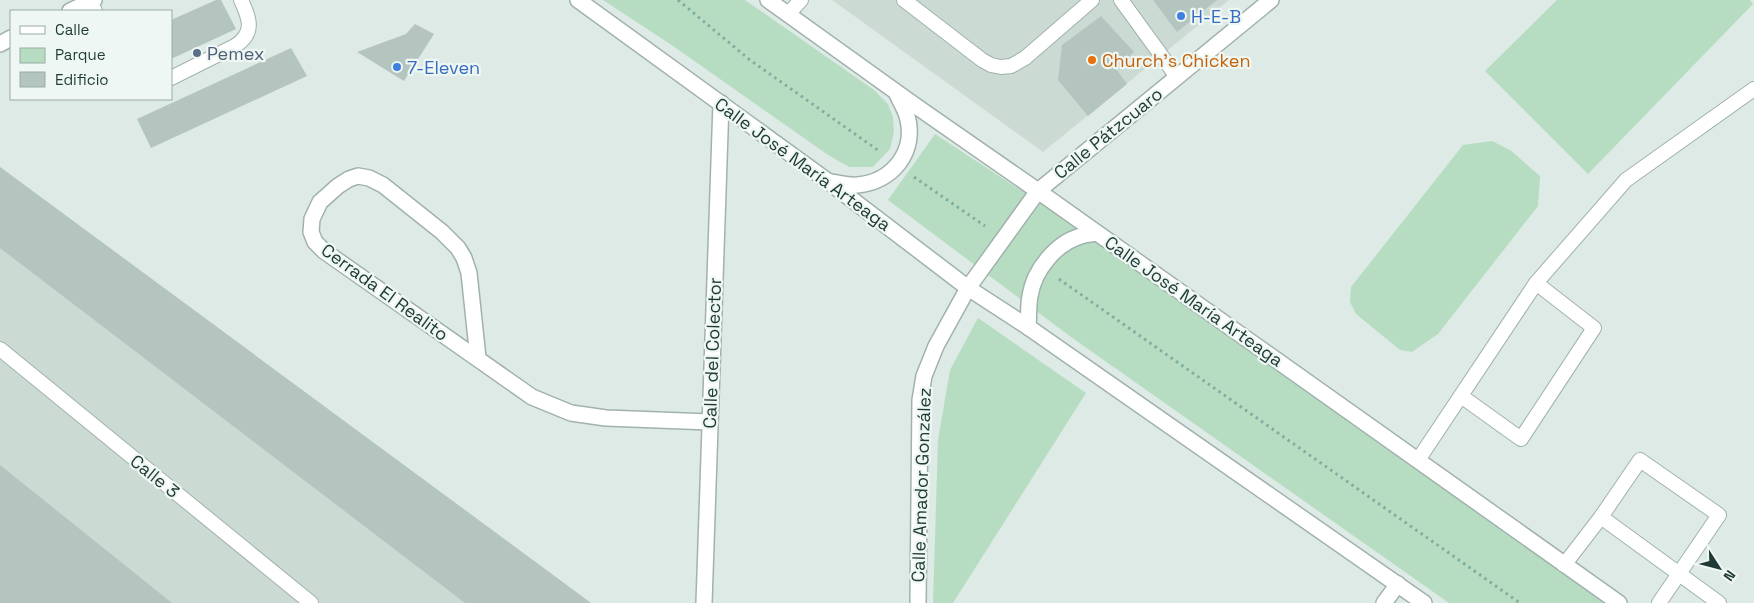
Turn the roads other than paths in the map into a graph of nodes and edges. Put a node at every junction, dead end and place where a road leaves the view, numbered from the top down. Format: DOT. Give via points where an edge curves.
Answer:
graph roads {
  1 [pos="242,0"];
  2 [pos="578,0"];
  3 [pos="768,0"];
  4 [pos="801,0"];
  5 [pos="904,0"];
  6 [pos="1092,0"];
  7 [pos="1121,0"];
  8 [pos="1271,0"];
  9 [pos="93,4"];
  10 [pos="73,10"];
  11 [pos="788,14"];
  12 [pos="1177,76"];
  13 [pos="172,78"];
  14 [pos="1754,89"];
  15 [pos="896,91"];
  16 [pos="721,103"];
  17 [pos="829,182"];
  18 [pos="1038,191"];
  19 [pos="1097,233"];
  20 [pos="1003,238"];
  21 [pos="1536,283"];
  22 [pos="968,288"];
  23 [pos="1028,328"];
  24 [pos="0,349"];
  25 [pos="478,358"];
  26 [pos="1461,396"];
  27 [pos="710,422"];
  28 [pos="1418,460"];
  29 [pos="1601,518"];
  30 [pos="1564,565"];
  31 [pos="1679,574"];
  32 [pos="1398,584"];
  33 [pos="311,603"];
  34 [pos="704,603"];
  35 [pos="918,603"];
  36 [pos="1384,603"];
  37 [pos="1424,603"];
  38 [pos="1619,603"];
  39 [pos="1659,603"];
  40 [pos="1719,603"];
  1 -- 13 [label="lane" via="249,15 245,40"];
  2 -- 16 [label="street, Calle José María Arteaga"];
  3 -- 11 [label="street, Calle José María Arteaga"];
  4 -- 11 [label="lane"];
  5 -- 6 [label="lane" via="982,60 1002,67 1012,66 1025,58"];
  7 -- 12 [label="lane"];
  8 -- 12 [label="street, Calle Pátzcuaro"];
  9 -- 10 [label="street"];
  11 -- 15 [label="street, Calle José María Arteaga"];
  12 -- 18 [label="street, Calle Pátzcuaro"];
  14 -- 21 [label="lane" via="1626,180"];
  15 -- 17 [label="street" via="907,116 909,133 907,148 898,165 880,180 857,186"];
  15 -- 18 [label="street, Calle José María Arteaga"];
  16 -- 17 [label="street, Calle José María Arteaga"];
  16 -- 27 [label="street, Calle del Colector"];
  17 -- 22 [label="street, Calle José María Arteaga"];
  18 -- 19 [label="street, Calle José María Arteaga"];
  18 -- 20 [label="street, Calle Pátzcuaro"];
  19 -- 23 [label="street" via="1080,236 1058,249 1042,266 1030,296"];
  19 -- 28 [label="street, Calle José María Arteaga"];
  20 -- 22 [label="street, Calle Amador González"];
  21 -- 26 [label="lane"];
  21 -- 26 [label="lane" via="1594,328 1520,439"];
  22 -- 23 [label="street, Calle José María Arteaga"];
  22 -- 35 [label="street, Calle Amador González" via="936,346 924,376 920,400"];
  23 -- 32 [label="street, Calle José María Arteaga"];
  24 -- 33 [label="lane, Calle 3"];
  25 -- 25 [label="street, Cerrada El Realito" via="469,272 458,248 442,232 383,185 369,178 358,176 349,179 320,202 312,219 311,232 324,251"];
  25 -- 27 [label="street, Cerrada El Realito" via="532,397 571,413 606,418"];
  26 -- 28 [label="lane"];
  27 -- 34 [label="street, Calle del Colector"];
  28 -- 30 [label="street, Calle José María Arteaga"];
  29 -- 30 [label="lane"];
  29 -- 31 [label="lane"];
  29 -- 31 [label="lane" via="1640,460 1719,515"];
  30 -- 38 [label="street, Calle José María Arteaga"];
  31 -- 39 [label="lane"];
  31 -- 40 [label="lane"];
  32 -- 36 [label="street"];
  32 -- 37 [label="street, Calle José María Arteaga"];
}
